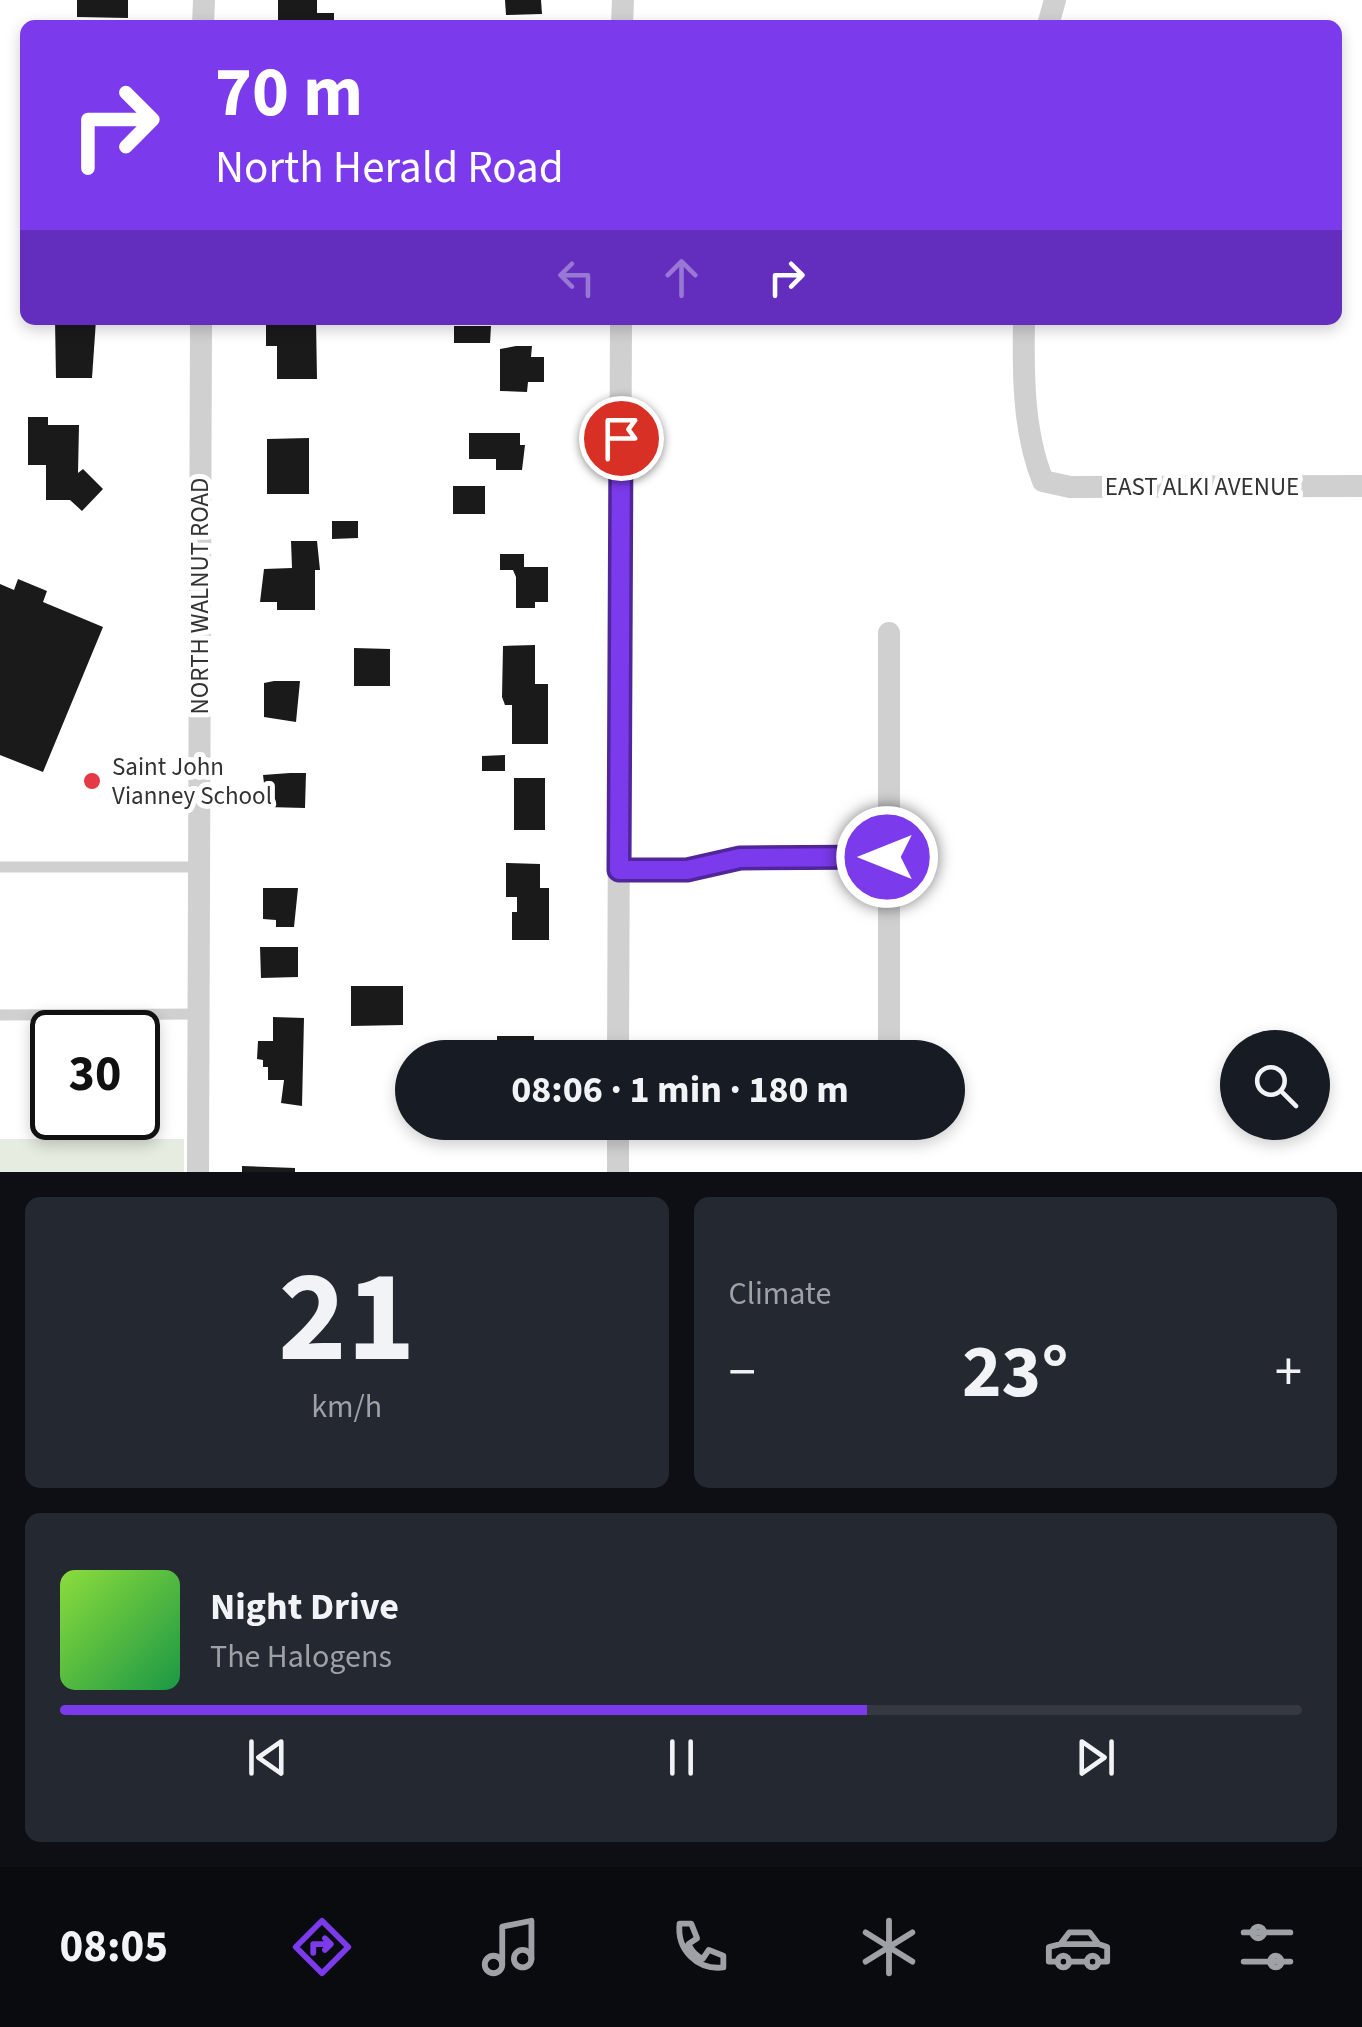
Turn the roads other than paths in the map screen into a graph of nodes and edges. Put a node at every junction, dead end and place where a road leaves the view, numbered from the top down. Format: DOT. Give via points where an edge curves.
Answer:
graph roads {
  1 [pos="201,325"];
  2 [pos="621,325"];
  3 [pos="1024,325"];
  4 [pos="1362,486"];
  5 [pos="889,633"];
  6 [pos="887,857"];
  7 [pos="0,867"];
  8 [pos="200,867"];
  9 [pos="619,870"];
  10 [pos="200,1014"];
  11 [pos="0,1016"];
  12 [pos="618,1040"];
  13 [pos="888,1040"];
  14 [pos="618,1140"];
  15 [pos="198,1172"];
  16 [pos="618,1172"];
  1 -- 8 [label="street, NORTH WALNUT ROAD"];
  2 -- 9 [label="street"];
  3 -- 4 [label="street, EAST ALKI AVENUE" via="1025,390 1034,458 1044,481 1070,487"];
  5 -- 6 [label="street"];
  6 -- 9 [label="street" via="740,858 687,870"];
  6 -- 13 [label="street"];
  7 -- 8 [label="lane"];
  8 -- 10 [label="street, NORTH WALNUT ROAD"];
  9 -- 12 [label="street"];
  10 -- 11 [label="lane"];
  10 -- 15 [label="street, NORTH WALNUT ROAD"];
  14 -- 16 [label="street"];
}
